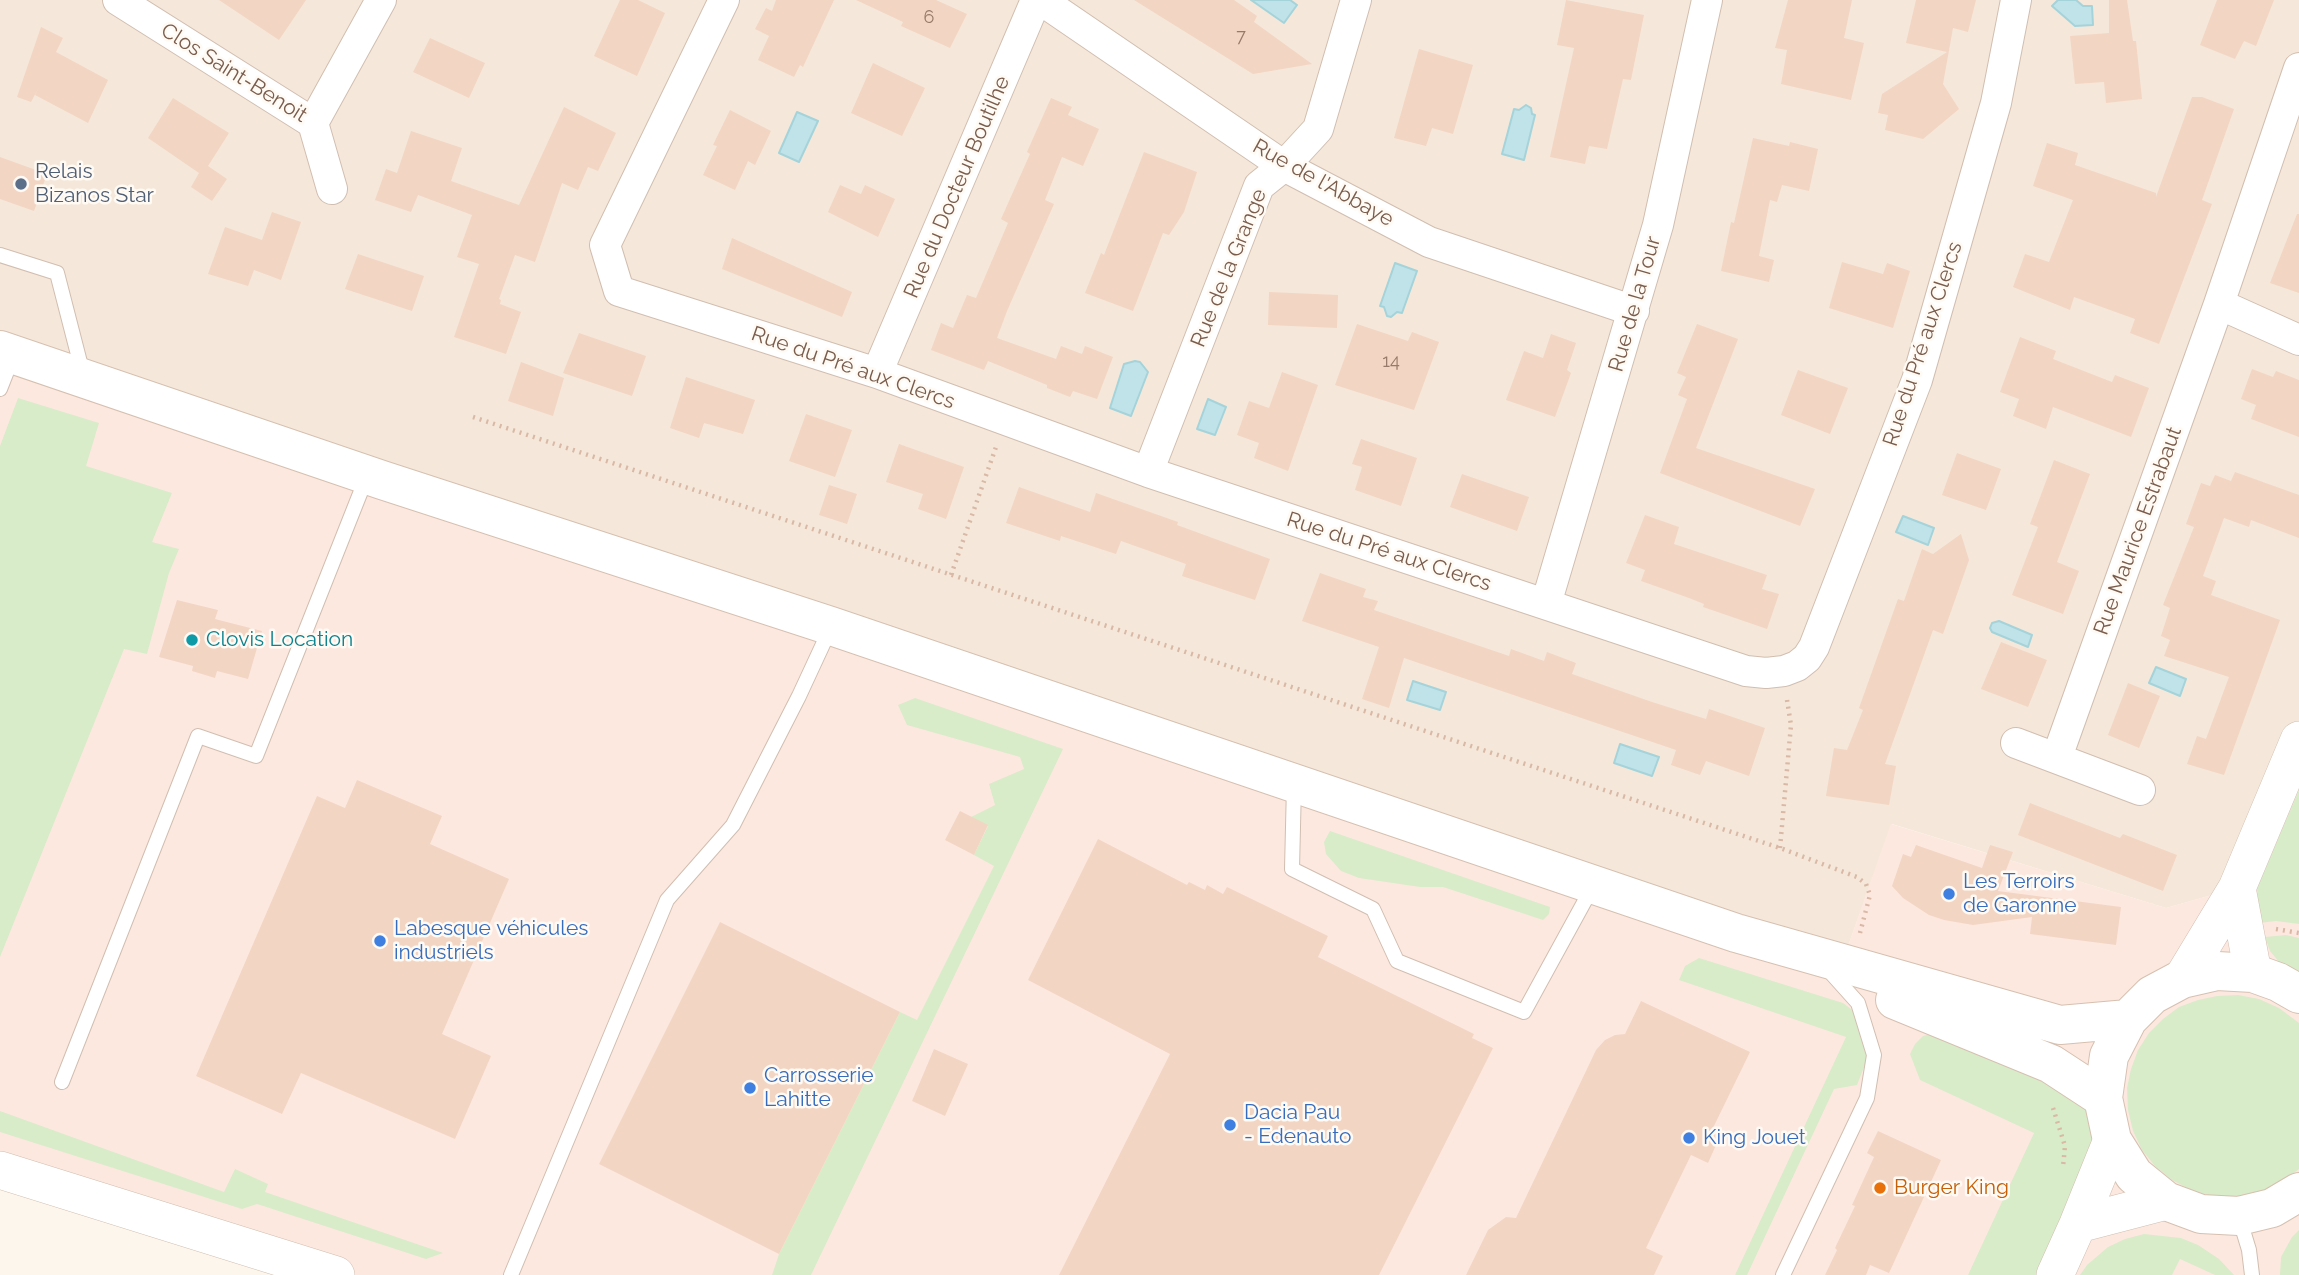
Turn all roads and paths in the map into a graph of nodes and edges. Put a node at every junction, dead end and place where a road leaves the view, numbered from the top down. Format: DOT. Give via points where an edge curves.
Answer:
graph roads {
  1 [pos="118,0"];
  2 [pos="381,0"];
  3 [pos="724,0"];
  4 [pos="1039,0"];
  5 [pos="1356,0"];
  6 [pos="1707,0"];
  7 [pos="2016,0"];
  8 [pos="2299,68"];
  9 [pos="313,123"];
  10 [pos="1284,166"];
  11 [pos="332,189"];
  12 [pos="0,255"];
  13 [pos="2219,304"];
  14 [pos="1634,311"];
  15 [pos="2299,340"];
  16 [pos="4,365"];
  17 [pos="877,373"];
  18 [pos="85,379"];
  19 [pos="472,417"];
  20 [pos="1006,420"];
  21 [pos="1148,472"];
  22 [pos="373,476"];
  23 [pos="951,575"];
  24 [pos="1546,604"];
  25 [pos="831,626"];
  26 [pos="1784,671"];
  27 [pos="2299,740"];
  28 [pos="2016,743"];
  29 [pos="2057,757"];
  30 [pos="1294,784"];
  31 [pos="2140,790"];
  32 [pos="1780,848"];
  33 [pos="1594,886"];
  34 [pos="2237,888"];
  35 [pos="1752,937"];
  36 [pos="1859,937"];
  37 [pos="2253,973"];
  38 [pos="1832,974"];
  39 [pos="2182,979"];
  40 [pos="2299,994"];
  41 [pos="2128,1019"];
  42 [pos="62,1082"];
  43 [pos="2103,1098"];
  44 [pos="2052,1103"];
  45 [pos="2112,1140"];
  46 [pos="0,1170"];
  47 [pos="2062,1175"];
  48 [pos="2299,1192"];
  49 [pos="2166,1200"];
  50 [pos="2239,1216"];
  51 [pos="2078,1224"];
  52 [pos="336,1275"];
  53 [pos="512,1275"];
  54 [pos="1783,1275"];
  55 [pos="2055,1275"];
  56 [pos="2252,1275"];
  1 -- 9 [label="street, Clos Saint-Benoit"];
  2 -- 9 [label="street, Clos Saint-Benoit"];
  3 -- 17 [label="street, Rue du Pré aux Clercs" via="605,245 619,291"];
  4 -- 10 [label="street, Rue de l'Abbaye"];
  4 -- 17 [label="street, Rue du Docteur Boutilhe"];
  5 -- 10 [label="street, Rue de la Grange" via="1318,129"];
  6 -- 14 [label="street, Rue de la Tour" via="1658,225"];
  7 -- 26 [label="street, Rue du Pré aux Clercs" via="1996,103 1917,380 1814,647 1807,658"];
  8 -- 13 [label="street, Rue Maurice Estrabaut"];
  9 -- 11 [label="street, Clos Saint-Benoit"];
  10 -- 14 [label="street, Rue de l'Abbaye" via="1429,242"];
  10 -- 21 [label="street, Rue de la Grange" via="1259,186"];
  12 -- 18 [label="lane" via="57,273"];
  13 -- 15 [label="street"];
  13 -- 29 [label="street, Rue Maurice Estrabaut"];
  14 -- 24 [label="street, Rue de la Tour"];
  16 -- 18 [label="main road"];
  17 -- 20 [label="street, Rue du Pré aux Clercs"];
  18 -- 22 [label="main road"];
  19 -- 23 [label="path"];
  20 -- 21 [label="street, Rue du Pré aux Clercs"];
  20 -- 23 [label="path"];
  21 -- 24 [label="street, Rue du Pré aux Clercs"];
  22 -- 25 [label="main road"];
  22 -- 42 [label="lane" via="256,756 198,736"];
  23 -- 32 [label="path"];
  24 -- 26 [label="street, Rue du Pré aux Clercs" via="1746,671"];
  25 -- 30 [label="main road"];
  25 -- 53 [label="lane" via="733,825 667,900"];
  26 -- 32 [label="path" via="1791,725"];
  27 -- 34 [label="street"];
  28 -- 29 [label="street"];
  29 -- 31 [label="street"];
  30 -- 33 [label="main road"];
  30 -- 33 [label="lane" via="1292,869 1373,909 1397,961 1524,1012"];
  32 -- 36 [label="path" via="1866,884 1870,895"];
  33 -- 35 [label="main road"];
  34 -- 37 [label="street"];
  34 -- 39 [label="street"];
  35 -- 38 [label="main road"];
  35 -- 41 [label="main road" via="2060,1025"];
  37 -- 39 [label="main road" via="2217,971"];
  37 -- 40 [label="main road"];
  38 -- 43 [label="main road" via="2051,1064"];
  38 -- 54 [label="lane" via="1858,1003 1874,1055 1867,1098"];
  39 -- 41 [label="main road" via="2152,995"];
  41 -- 43 [label="main road" via="2109,1056"];
  43 -- 45 [label="main road"];
  44 -- 47 [label="path" via="2065,1146"];
  45 -- 49 [label="main road" via="2134,1175"];
  45 -- 51 [label="street"];
  46 -- 52 [label="street"];
  48 -- 50 [label="main road" via="2272,1208"];
  49 -- 50 [label="main road" via="2201,1214"];
  49 -- 51 [label="street"];
  50 -- 56 [label="lane"];
  51 -- 55 [label="street"];
}
